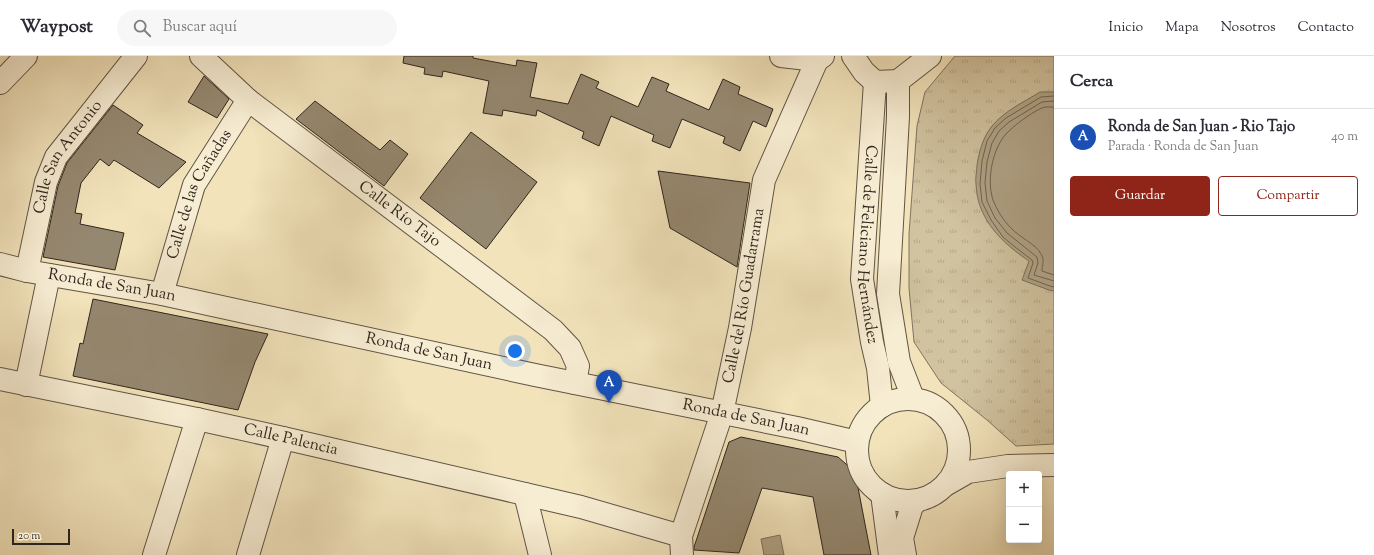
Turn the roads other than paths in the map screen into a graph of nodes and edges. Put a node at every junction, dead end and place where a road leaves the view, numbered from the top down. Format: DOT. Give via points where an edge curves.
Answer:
graph roads {
  1 [pos="26,56"];
  2 [pos="136,56"];
  3 [pos="201,56"];
  4 [pos="781,56"];
  5 [pos="853,56"];
  6 [pos="930,56"];
  7 [pos="820,58"];
  8 [pos="898,81"];
  9 [pos="875,82"];
  10 [pos="0,83"];
  11 [pos="248,100"];
  12 [pos="0,264"];
  13 [pos="27,271"];
  14 [pos="49,275"];
  15 [pos="162,294"];
  16 [pos="0,379"];
  17 [pos="575,383"];
  18 [pos="26,385"];
  19 [pos="913,398"];
  20 [pos="882,406"];
  21 [pos="722,413"];
  22 [pos="197,419"];
  23 [pos="283,438"];
  24 [pos="857,442"];
  25 [pos="960,448"];
  26 [pos="1054,465"];
  27 [pos="1008,466"];
  28 [pos="947,484"];
  29 [pos="526,494"];
  30 [pos="882,494"];
  31 [pos="917,500"];
  32 [pos="682,545"];
  33 [pos="154,555"];
  34 [pos="248,555"];
  35 [pos="540,555"];
  36 [pos="890,555"];
  37 [pos="905,555"];
  1 -- 10 [label="street"];
  2 -- 13 [label="street, Calle San Antonio" via="56,157 46,182"];
  3 -- 11 [label="street, Calle Río Tajo"];
  4 -- 7 [label="street"];
  5 -- 9 [label="street"];
  6 -- 8 [label="street"];
  7 -- 21 [label="street, Calle del Río Guadarrama" via="764,180 740,328"];
  8 -- 9 [label="street"];
  8 -- 19 [label="street, Calle de Feliciano Hernández" via="888,294 899,362"];
  9 -- 20 [label="street, Calle de Feliciano Hernández" via="862,280 878,368"];
  11 -- 15 [label="street, Calle de las Cañadas" via="194,185"];
  11 -- 17 [label="street, Calle Río Tajo" via="553,330 570,348 578,366"];
  12 -- 13 [label="street, Ronda de San Juan"];
  13 -- 14 [label="street, Ronda de San Juan"];
  14 -- 15 [label="street, Ronda de San Juan"];
  14 -- 18 [label="street"];
  15 -- 17 [label="street, Ronda de San Juan"];
  16 -- 18 [label="street, Calle Palencia"];
  17 -- 21 [label="street, Ronda de San Juan"];
  18 -- 22 [label="street, Calle Palencia"];
  19 -- 20 [label="street" via="896,400"];
  19 -- 25 [label="street" via="940,409 951,420"];
  20 -- 24 [label="street" via="870,415"];
  21 -- 24 [label="street, Ronda de San Juan"];
  21 -- 32 [label="street, Calle del Río Guadarrama"];
  22 -- 23 [label="street, Calle Palencia"];
  22 -- 33 [label="street"];
  23 -- 29 [label="street, Calle Palencia"];
  23 -- 34 [label="street"];
  24 -- 30 [label="street" via="857,458 862,473"];
  25 -- 27 [label="street"];
  25 -- 28 [label="street" via="959,461"];
  26 -- 27 [label="street"];
  27 -- 28 [label="street" via="968,472"];
  28 -- 31 [label="street" via="933,495"];
  29 -- 32 [label="street, Calle Palencia" via="581,507"];
  29 -- 35 [label="street"];
  30 -- 31 [label="street" via="900,500"];
  30 -- 36 [label="street"];
  31 -- 37 [label="street" via="912,506 902,538"];
}
